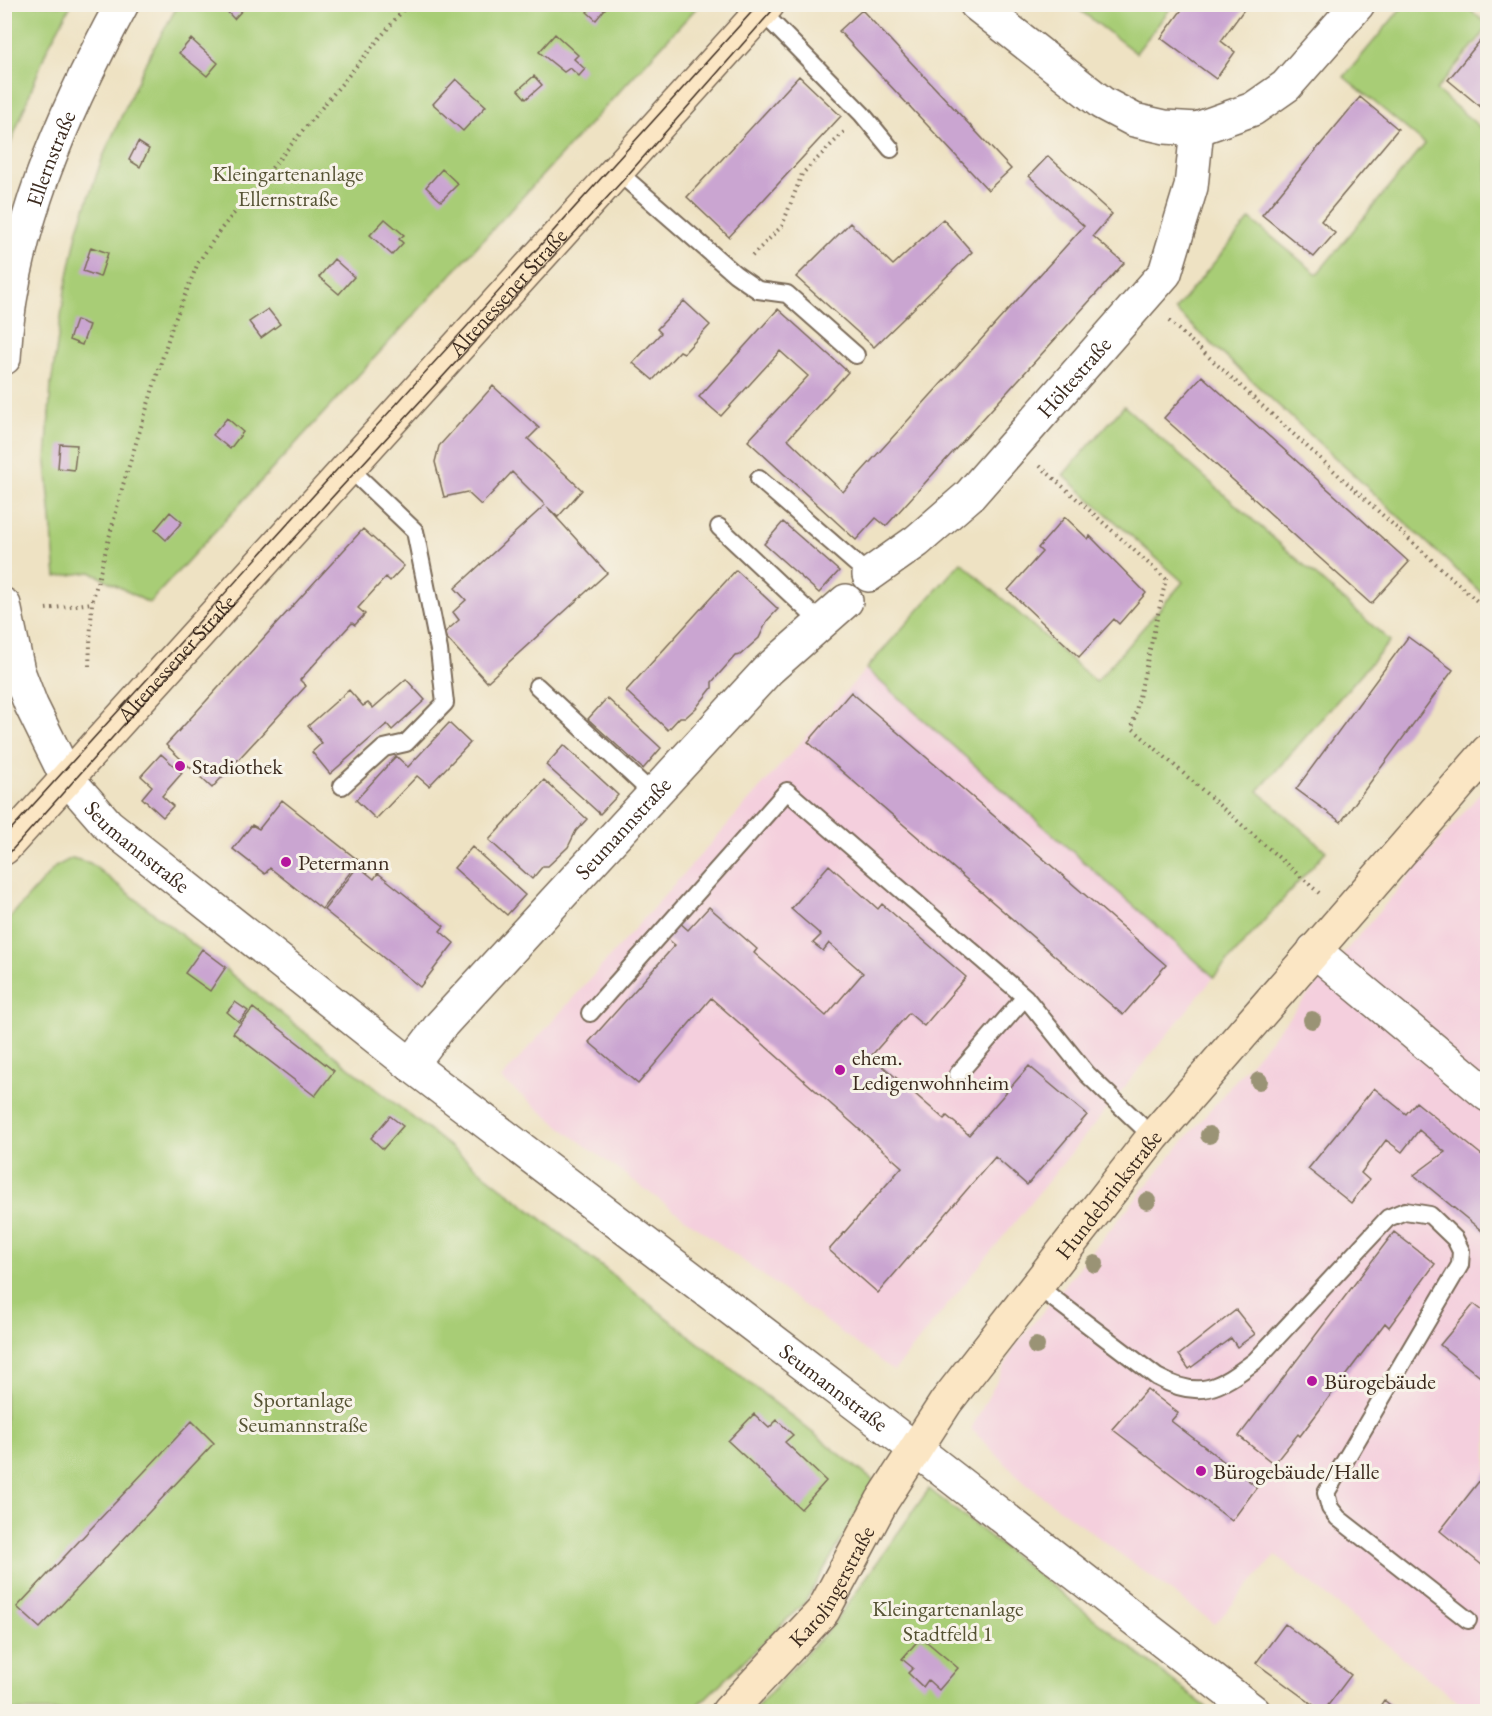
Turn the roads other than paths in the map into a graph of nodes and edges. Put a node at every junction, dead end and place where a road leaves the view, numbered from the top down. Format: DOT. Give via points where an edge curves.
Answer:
graph roads {
  1 [pos="122,4"];
  2 [pos="976,4"];
  3 [pos="1358,4"];
  4 [pos="765,8"];
  5 [pos="1197,129"];
  6 [pos="891,149"];
  7 [pos="618,172"];
  8 [pos="856,355"];
  9 [pos="4,358"];
  10 [pos="348,467"];
  11 [pos="759,479"];
  12 [pos="719,527"];
  13 [pos="869,575"];
  14 [pos="846,601"];
  15 [pos="4,605"];
  16 [pos="821,623"];
  17 [pos="537,686"];
  18 [pos="1488,751"];
  19 [pos="67,778"];
  20 [pos="342,786"];
  21 [pos="654,795"];
  22 [pos="4,848"];
  23 [pos="1314,950"];
  24 [pos="1025,997"];
  25 [pos="590,1013"];
  26 [pos="411,1065"];
  27 [pos="958,1074"];
  28 [pos="1488,1095"];
  29 [pos="1153,1137"];
  30 [pos="1037,1286"];
  31 [pos="914,1448"];
  32 [pos="1468,1620"];
  33 [pos="1242,1708"];
  34 [pos="728,1712"];
  1 -- 9 [label="street, Ellernstraße" via="55,140 19,247"];
  2 -- 5 [label="street" via="1102,103 1126,116 1165,127"];
  3 -- 5 [label="street" via="1286,86 1253,109"];
  4 -- 6 [label="lane, Altenessener Straße"];
  4 -- 7 [label="street, Altenessener Straße"];
  5 -- 13 [label="street, Höltestraße" via="1191,187 1165,273 970,495 917,541"];
  7 -- 8 [label="lane" via="735,274 758,290 787,294"];
  7 -- 10 [label="street, Altenessener Straße"];
  10 -- 19 [label="street, Altenessener Straße"];
  10 -- 20 [label="lane" via="415,531 439,650 445,703 406,743 384,748"];
  11 -- 13 [label="lane"];
  12 -- 16 [label="lane"];
  14 -- 16 [label="street, Seumannstraße"];
  15 -- 19 [label="street" via="18,671"];
  16 -- 21 [label="street, Seumannstraße" via="768,670"];
  17 -- 21 [label="lane"];
  18 -- 23 [label="street, Hundebrinkstraße"];
  19 -- 22 [label="street, Altenessener Straße"];
  19 -- 26 [label="street, Seumannstraße" via="124,838"];
  21 -- 26 [label="street, Seumannstraße" via="441,1025"];
  23 -- 28 [label="street"];
  23 -- 29 [label="street, Hundebrinkstraße"];
  24 -- 25 [label="lane" via="787,791"];
  24 -- 27 [label="lane"];
  24 -- 29 [label="lane" via="1087,1074"];
  26 -- 31 [label="street, Seumannstraße"];
  29 -- 30 [label="street, Hundebrinkstraße"];
  30 -- 31 [label="street, Hundebrinkstraße"];
  30 -- 32 [label="lane" via="1157,1377 1176,1387 1208,1389 1255,1361 1388,1218 1405,1211 1430,1215 1455,1239 1461,1251 1460,1265 1326,1493 1338,1518"];
  31 -- 33 [label="street, Seumannstraße"];
  31 -- 34 [label="street, Karolingerstraße" via="823,1611"];
}
